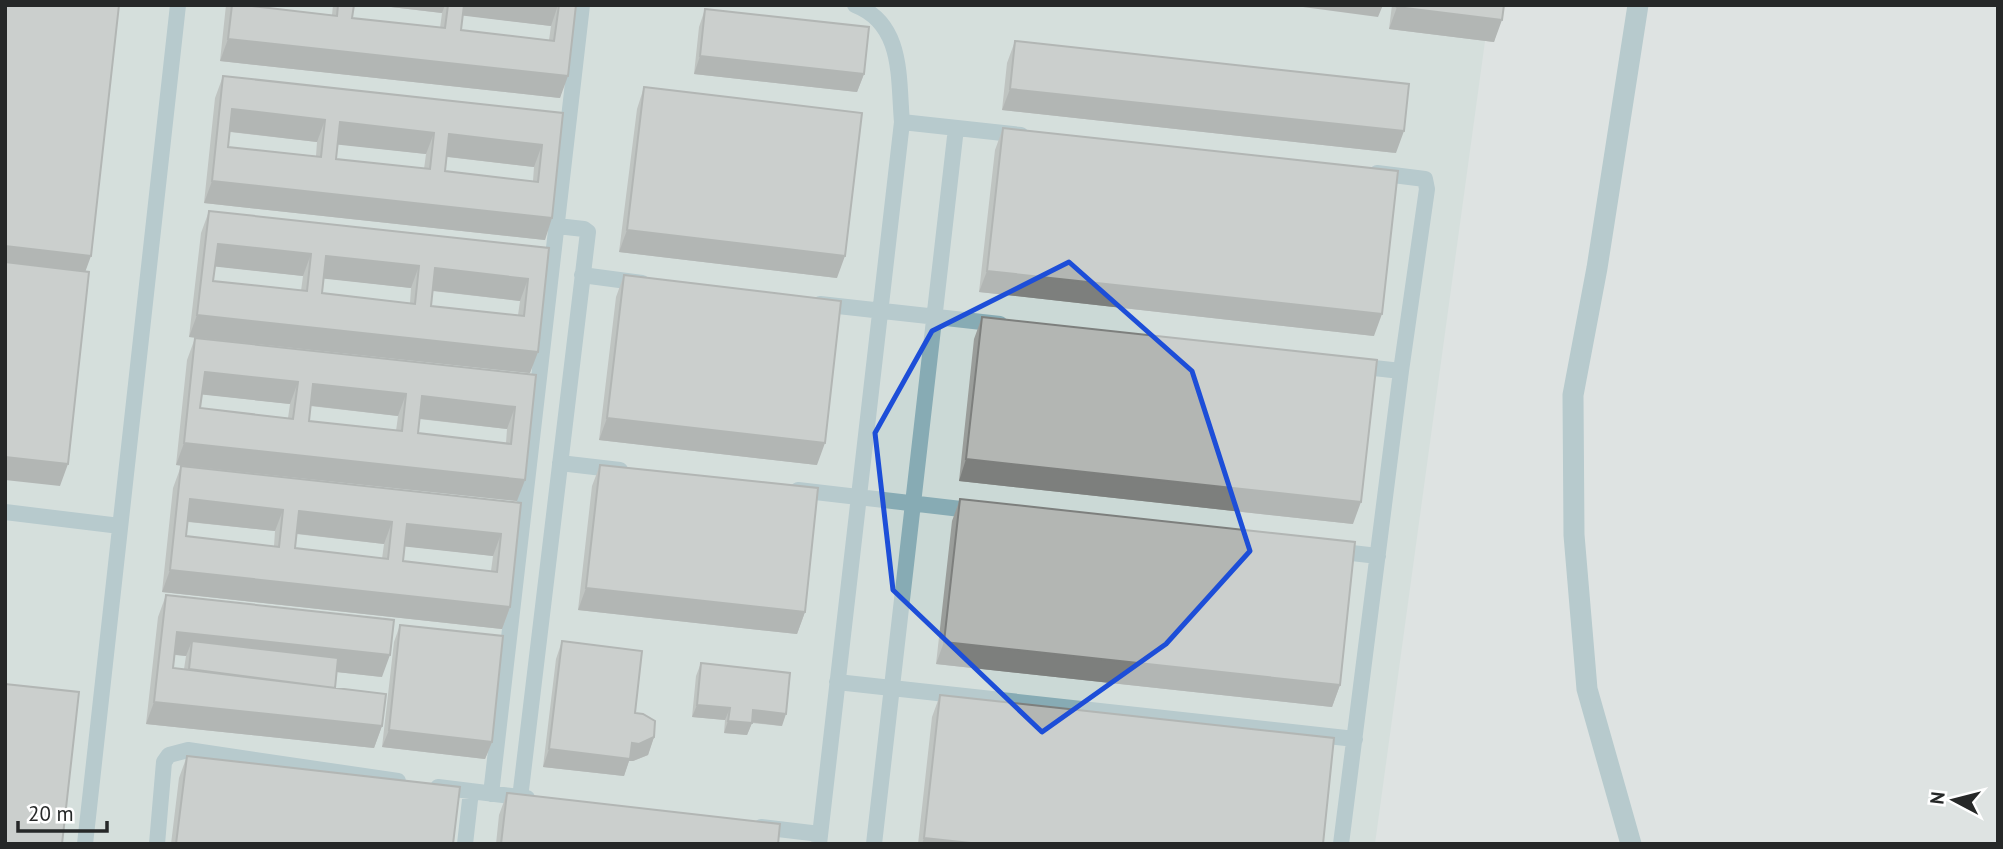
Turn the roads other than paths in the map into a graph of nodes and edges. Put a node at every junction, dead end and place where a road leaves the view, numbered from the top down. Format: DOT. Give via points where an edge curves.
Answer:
graph roads {
  1 [pos="178,5"];
  2 [pos="582,5"];
  3 [pos="855,5"];
  4 [pos="1638,5"];
  5 [pos="902,122"];
  6 [pos="957,128"];
  7 [pos="1039,137"];
  8 [pos="1357,171"];
  9 [pos="557,226"];
  10 [pos="582,275"];
  11 [pos="663,285"];
  12 [pos="799,301"];
  13 [pos="881,311"];
  14 [pos="935,317"];
  15 [pos="1017,326"];
  16 [pos="1346,365"];
  17 [pos="1401,371"];
  18 [pos="560,463"];
  19 [pos="641,472"];
  20 [pos="777,488"];
  21 [pos="859,497"];
  22 [pos="913,503"];
  23 [pos="5,512"];
  24 [pos="995,513"];
  25 [pos="120,526"];
  26 [pos="1323,550"];
  27 [pos="1378,556"];
  28 [pos="837,682"];
  29 [pos="892,689"];
  30 [pos="1354,739"];
  31 [pos="471,792"];
  32 [pos="491,794"];
  33 [pos="520,797"];
  34 [pos="548,801"];
  35 [pos="752,826"];
  36 [pos="819,839"];
  37 [pos="85,844"];
  38 [pos="157,844"];
  39 [pos="465,844"];
  40 [pos="874,844"];
  41 [pos="1341,844"];
  42 [pos="1631,844"];
  1 -- 25 [label="lane"];
  2 -- 9 [label="lane"];
  3 -- 5 [label="lane" via="883,22 895,47"];
  4 -- 42 [label="street" via="1573,395 1574,535 1587,689"];
  5 -- 6 [label="lane"];
  5 -- 13 [label="lane"];
  6 -- 7 [label="lane"];
  6 -- 14 [label="lane"];
  8 -- 17 [label="lane" via="1425,179"];
  9 -- 10 [label="lane" via="587,230"];
  9 -- 32 [label="lane"];
  10 -- 11 [label="lane"];
  10 -- 18 [label="lane"];
  12 -- 13 [label="lane"];
  13 -- 14 [label="lane"];
  13 -- 21 [label="lane"];
  14 -- 15 [label="lane"];
  14 -- 22 [label="lane"];
  16 -- 17 [label="lane"];
  17 -- 27 [label="lane"];
  18 -- 19 [label="lane"];
  18 -- 33 [label="lane"];
  20 -- 21 [label="lane"];
  21 -- 22 [label="lane"];
  21 -- 28 [label="lane"];
  22 -- 24 [label="lane"];
  22 -- 29 [label="lane"];
  23 -- 25 [label="lane"];
  25 -- 37 [label="lane"];
  26 -- 27 [label="lane"];
  27 -- 30 [label="lane"];
  28 -- 29 [label="lane"];
  28 -- 36 [label="lane"];
  29 -- 30 [label="lane"];
  29 -- 40 [label="lane"];
  30 -- 41 [label="lane"];
  31 -- 32 [label="lane"];
  31 -- 38 [label="lane" via="188,750 169,755 164,762"];
  31 -- 39 [label="lane"];
  32 -- 33 [label="lane"];
  33 -- 34 [label="lane"];
  35 -- 36 [label="lane"];
}
